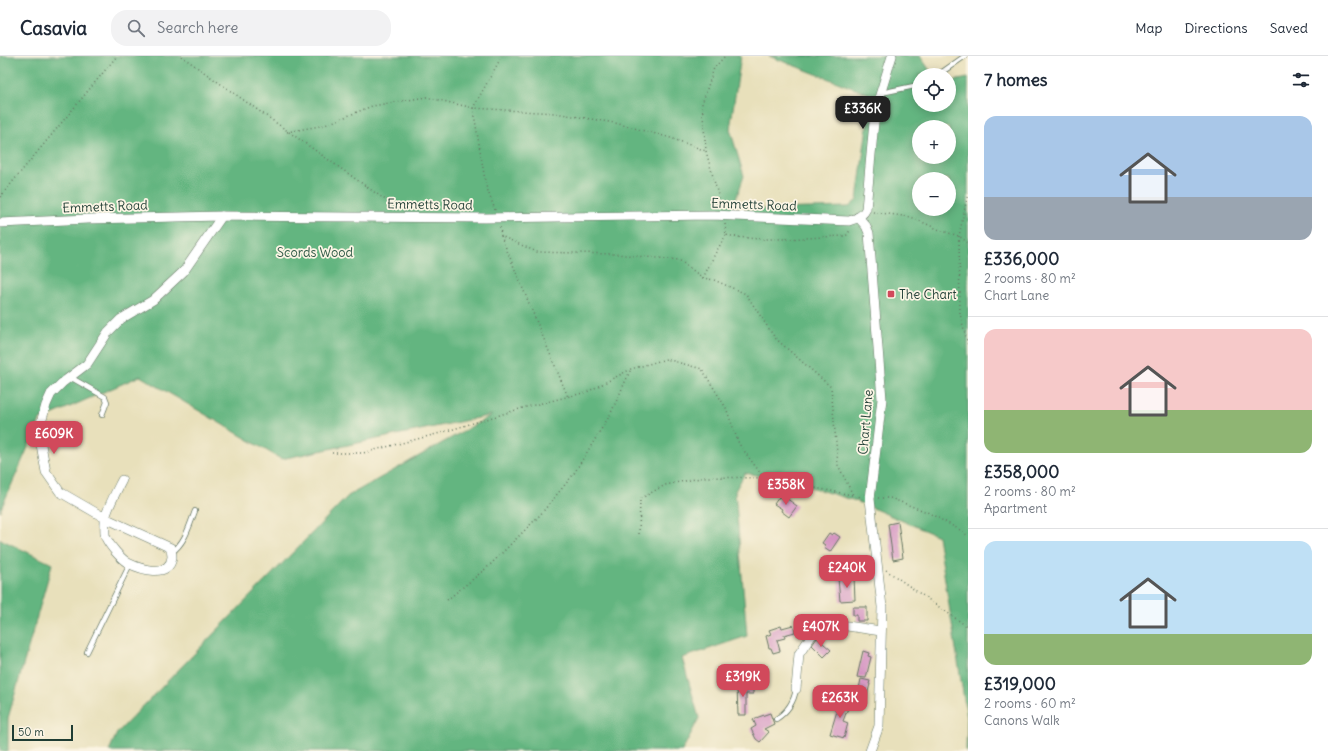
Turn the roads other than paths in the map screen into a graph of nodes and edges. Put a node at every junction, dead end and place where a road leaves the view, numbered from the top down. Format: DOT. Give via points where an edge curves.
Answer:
graph roads {
  1 [pos="892,56"];
  2 [pos="965,56"];
  3 [pos="948,68"];
  4 [pos="912,86"];
  5 [pos="880,93"];
  6 [pos="222,216"];
  7 [pos="858,217"];
  8 [pos="0,223"];
  9 [pos="70,377"];
  10 [pos="102,415"];
  11 [pos="122,480"];
  12 [pos="195,511"];
  13 [pos="105,518"];
  14 [pos="171,553"];
  15 [pos="130,564"];
  16 [pos="881,631"];
  17 [pos="87,652"];
  18 [pos="796,689"];
  19 [pos="776,719"];
  20 [pos="870,751"];
  1 -- 5 [label="street"];
  2 -- 3 [label="lane"];
  4 -- 5 [label="lane"];
  5 -- 7 [label="street" via="875,111 868,201 864,213"];
  6 -- 7 [label="street, Emmetts Road" via="498,218 723,215 849,221"];
  6 -- 8 [label="street, Emmetts Road" via="88,218"];
  6 -- 9 [label="street" via="184,271 153,300 108,332 88,364"];
  7 -- 16 [label="street, Chart Lane" via="869,233 882,399 870,498 882,607"];
  9 -- 10 [label="lane" via="105,397 107,402"];
  9 -- 13 [label="street" via="51,394 41,423 40,439 46,472 60,492"];
  11 -- 13 [label="street"];
  12 -- 14 [label="lane" via="183,542"];
  13 -- 14 [label="street" via="171,548"];
  13 -- 15 [label="street" via="105,537"];
  14 -- 15 [label="street" via="172,558 162,570 152,571"];
  15 -- 17 [label="lane"];
  16 -- 18 [label="street" via="828,623 818,626 800,654"];
  16 -- 20 [label="street, Chart Lane" via="879,726"];
  18 -- 19 [label="lane" via="785,713"];
}
